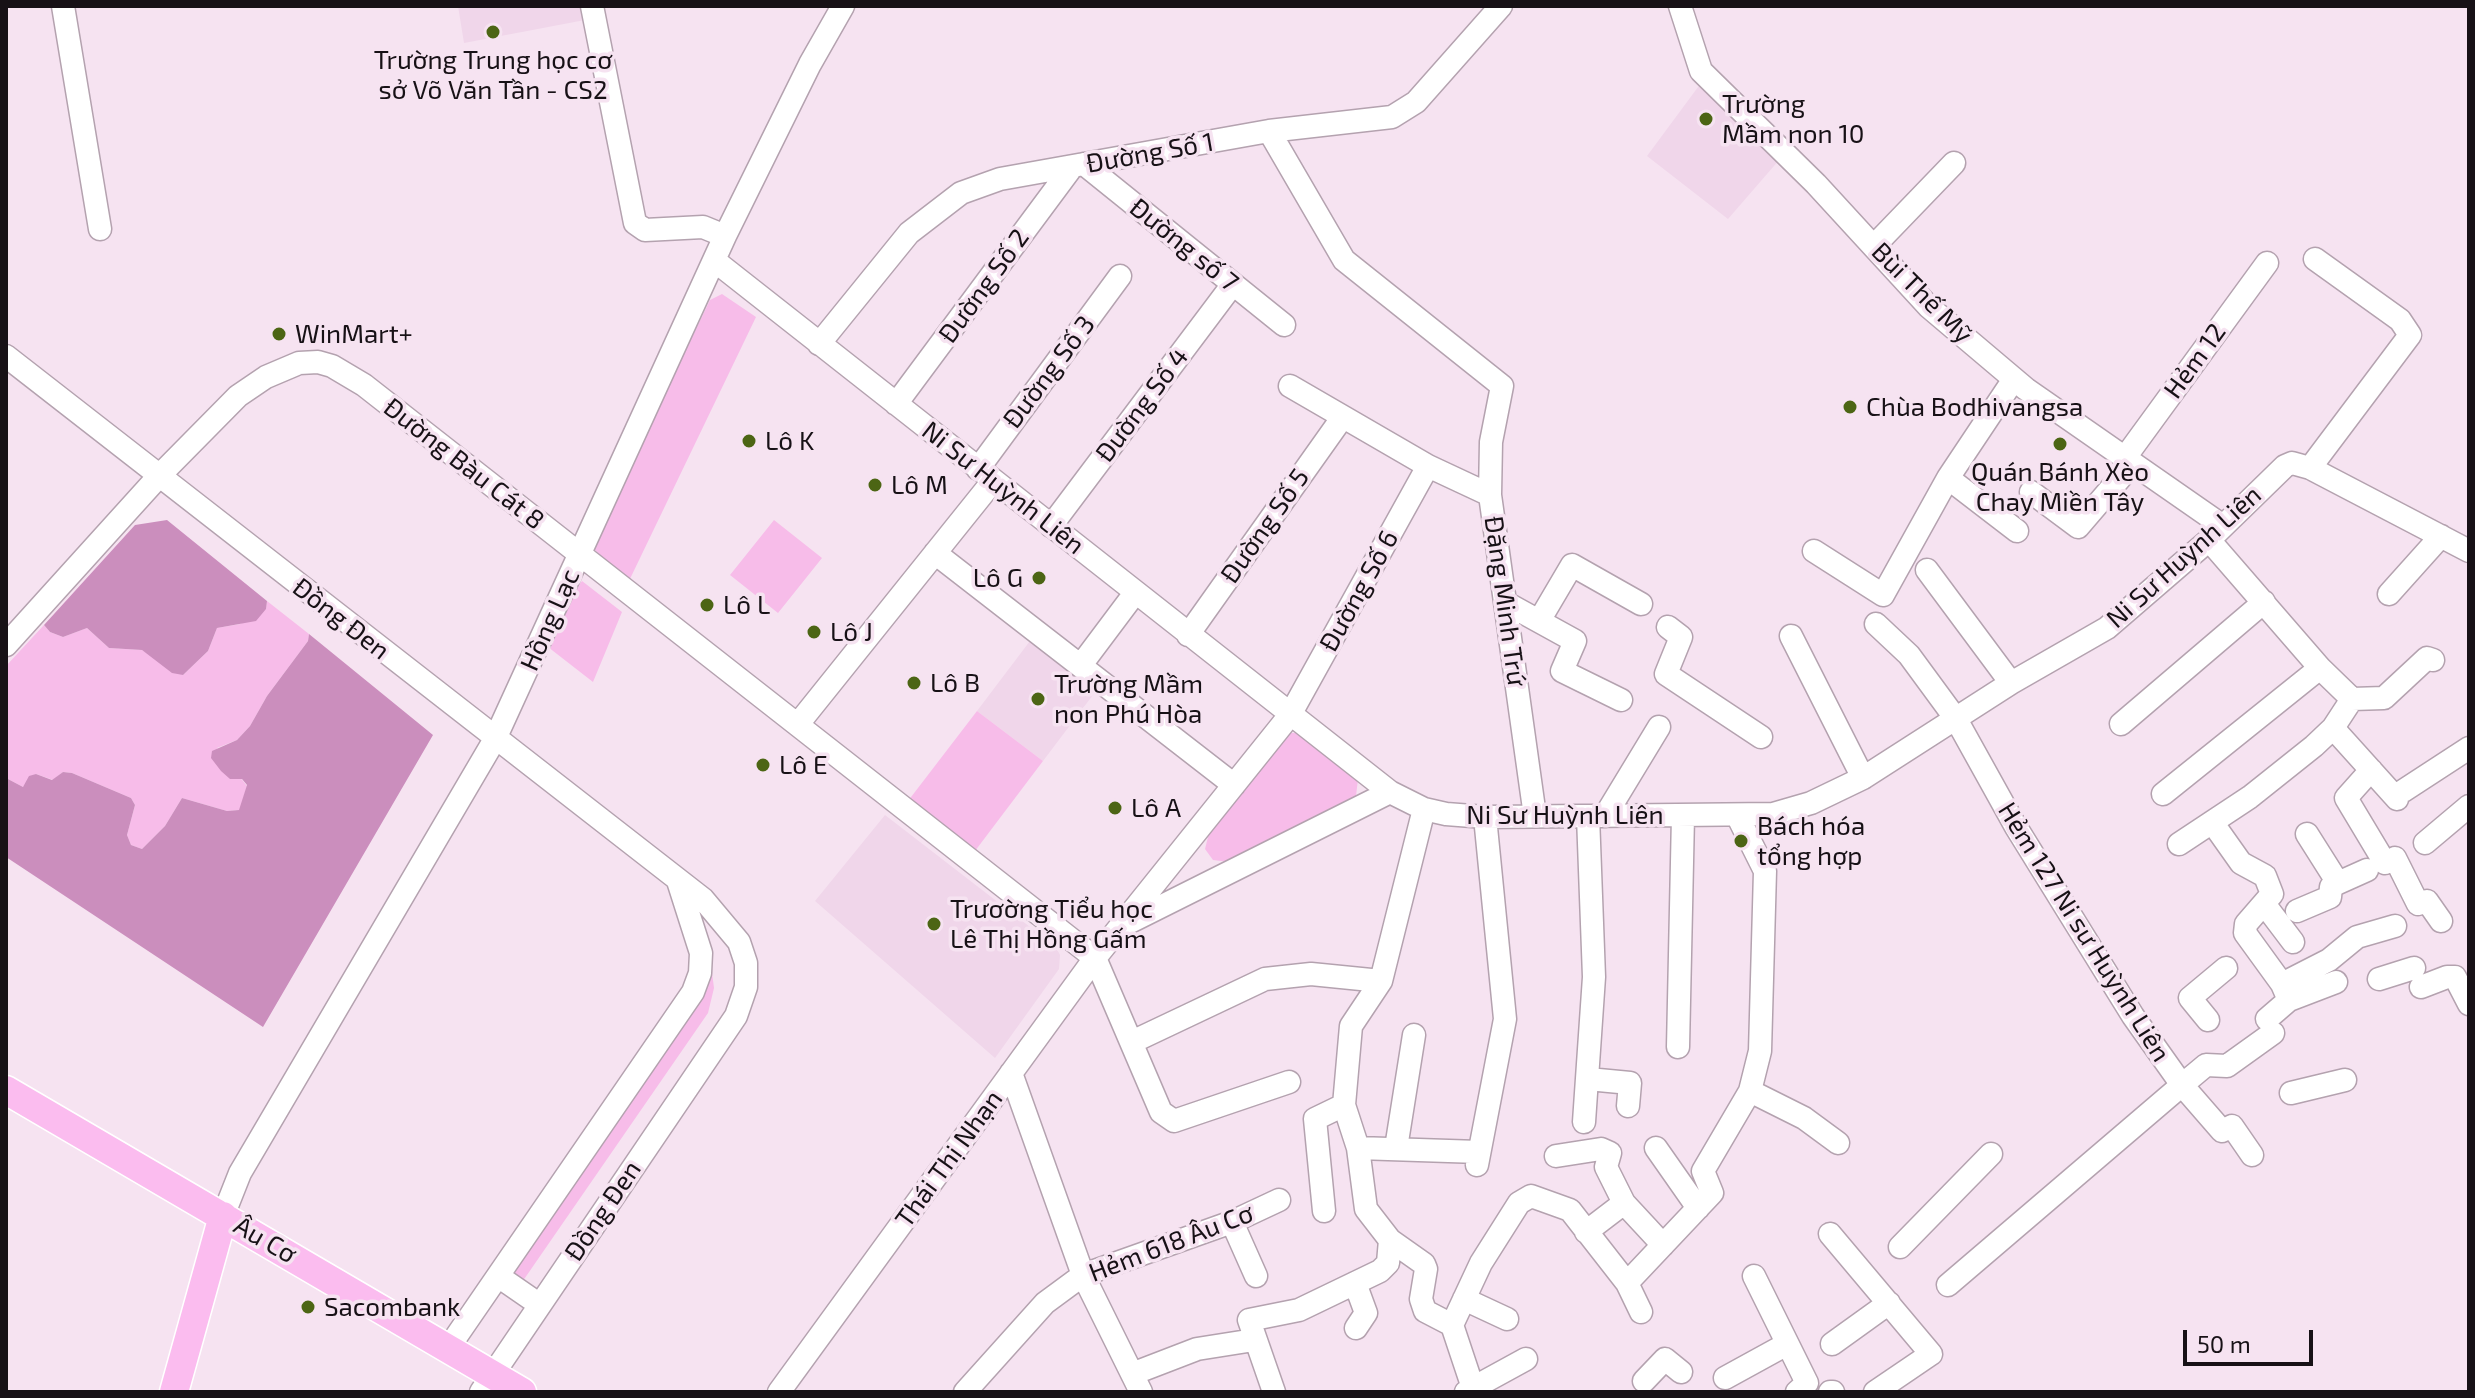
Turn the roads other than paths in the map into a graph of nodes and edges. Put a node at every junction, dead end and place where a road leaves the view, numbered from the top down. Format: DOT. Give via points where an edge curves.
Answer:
graph roads {
  1 [pos="63,6"];
  2 [pos="592,6"];
  3 [pos="843,6"];
  4 [pos="1501,6"];
  5 [pos="1680,6"];
  6 [pos="1269,131"];
  7 [pos="1954,163"];
  8 [pos="1078,166"];
  9 [pos="100,229"];
  10 [pos="725,236"];
  11 [pos="1874,246"];
  12 [pos="2315,259"];
  13 [pos="715,261"];
  14 [pos="2267,263"];
  15 [pos="1120,276"];
  16 [pos="1233,284"];
  17 [pos="1284,325"];
  18 [pos="819,344"];
  19 [pos="6,356"];
  20 [pos="2014,379"];
  21 [pos="1290,386"];
  22 [pos="896,404"];
  23 [pos="1342,418"];
  24 [pos="2128,462"];
  25 [pos="1428,466"];
  26 [pos="2310,468"];
  27 [pos="985,475"];
  28 [pos="159,476"];
  29 [pos="1948,478"];
  30 [pos="2031,492"];
  31 [pos="1490,495"];
  32 [pos="1051,526"];
  33 [pos="2017,531"];
  34 [pos="2216,533"];
  35 [pos="2441,536"];
  36 [pos="1814,551"];
  37 [pos="2469,551"];
  38 [pos="935,553"];
  39 [pos="580,554"];
  40 [pos="1927,570"];
  41 [pos="1135,593"];
  42 [pos="2389,594"];
  43 [pos="2264,602"];
  44 [pos="1506,603"];
  45 [pos="1641,604"];
  46 [pos="1539,621"];
  47 [pos="1876,624"];
  48 [pos="1668,627"];
  49 [pos="1188,635"];
  50 [pos="1791,636"];
  51 [pos="6,645"];
  52 [pos="2433,660"];
  53 [pos="1081,665"];
  54 [pos="2320,668"];
  55 [pos="2011,683"];
  56 [pos="2352,699"];
  57 [pos="1621,700"];
  58 [pos="1290,715"];
  59 [pos="1956,719"];
  60 [pos="798,724"];
  61 [pos="2121,724"];
  62 [pos="1659,727"];
  63 [pos="2333,728"];
  64 [pos="1761,737"];
  65 [pos="495,739"];
  66 [pos="2469,748"];
  67 [pos="2371,770"];
  68 [pos="1863,778"];
  69 [pos="1234,785"];
  70 [pos="1390,792"];
  71 [pos="2163,794"];
  72 [pos="2469,806"];
  73 [pos="1424,809"];
  74 [pos="1737,815"];
  75 [pos="1535,816"];
  76 [pos="1596,816"];
  77 [pos="1683,816"];
  78 [pos="1485,817"];
  79 [pos="2212,822"];
  80 [pos="2307,834"];
  81 [pos="2425,843"];
  82 [pos="2179,844"];
  83 [pos="2382,864"];
  84 [pos="678,880"];
  85 [pos="2338,883"];
  86 [pos="2265,905"];
  87 [pos="2297,911"];
  88 [pos="2441,921"];
  89 [pos="2395,926"];
  90 [pos="1120,927"];
  91 [pos="2293,942"];
  92 [pos="1095,958"];
  93 [pos="2226,968"];
  94 [pos="2379,979"];
  95 [pos="1381,981"];
  96 [pos="2336,982"];
  97 [pos="2286,992"];
  98 [pos="2469,1004"];
  99 [pos="2208,1020"];
  100 [pos="1414,1035"];
  101 [pos="1132,1042"];
  102 [pos="1678,1047"];
  103 [pos="1011,1073"];
  104 [pos="1588,1079"];
  105 [pos="2345,1080"];
  106 [pos="1289,1082"];
  107 [pos="2182,1085"];
  108 [pos="6,1090"];
  109 [pos="1750,1091"];
  110 [pos="2291,1093"];
  111 [pos="1344,1105"];
  112 [pos="1628,1106"];
  113 [pos="1584,1122"];
  114 [pos="1838,1143"];
  115 [pos="1358,1148"];
  116 [pos="1396,1148"];
  117 [pos="1656,1148"];
  118 [pos="1991,1154"];
  119 [pos="2252,1155"];
  120 [pos="1556,1156"];
  121 [pos="1279,1200"];
  122 [pos="1624,1203"];
  123 [pos="1698,1208"];
  124 [pos="1324,1211"];
  125 [pos="223,1216"];
  126 [pos="1232,1222"];
  127 [pos="1586,1232"];
  128 [pos="1830,1234"];
  129 [pos="1390,1240"];
  130 [pos="1663,1245"];
  131 [pos="1900,1247"];
  132 [pos="1083,1275"];
  133 [pos="498,1276"];
  134 [pos="1256,1276"];
  135 [pos="1754,1276"];
  136 [pos="1355,1283"];
  137 [pos="1627,1283"];
  138 [pos="1948,1285"];
  139 [pos="1464,1299"];
  140 [pos="1889,1303"];
  141 [pos="540,1305"];
  142 [pos="1641,1312"];
  143 [pos="1507,1319"];
  144 [pos="1452,1325"];
  145 [pos="1356,1328"];
  146 [pos="1252,1330"];
  147 [pos="1787,1344"];
  148 [pos="1832,1344"];
  149 [pos="449,1347"];
  150 [pos="1526,1359"];
  151 [pos="1681,1372"];
  152 [pos="1725,1378"];
  153 [pos="488,1383"];
  154 [pos="1136,1383"];
  155 [pos="1645,1388"];
  156 [pos="1806,1389"];
  157 [pos="1471,1391"];
  158 [pos="174,1392"];
  159 [pos="522,1392"];
  160 [pos="779,1392"];
  161 [pos="965,1392"];
  162 [pos="1274,1392"];
  163 [pos="1875,1392"];
  1 -- 9 [label="street"];
  2 -- 10 [label="street" via="634,221 645,230 703,227"];
  3 -- 10 [label="street, Hồng Lạc"];
  4 -- 6 [label="street, Đường Số 1" via="1405,111 1377,121"];
  5 -- 11 [label="street, Bùi Thế Mỹ" via="1701,71"];
  6 -- 8 [label="street, Đường Số 1"];
  6 -- 31 [label="street, Đặng Minh Trứ" via="1344,260 1502,386 1491,442"];
  7 -- 11 [label="street"];
  8 -- 16 [label="street, Đường số 7"];
  8 -- 18 [label="street, Đường Số 1" via="991,182 941,205 909,233"];
  8 -- 22 [label="street, Đường Số 2"];
  10 -- 13 [label="street, Hồng Lạc"];
  11 -- 20 [label="street, Bùi Thế Mỹ" via="1929,307"];
  12 -- 26 [label="street" via="2400,320 2410,335"];
  13 -- 18 [label="street, Ni Sư Huỳnh Liên"];
  13 -- 39 [label="street, Hồng Lạc"];
  14 -- 24 [label="street, Hẻm 12"];
  15 -- 27 [label="street, Đường Số 3"];
  16 -- 17 [label="street, Đường số 7"];
  16 -- 32 [label="street, Đường Số 4"];
  18 -- 22 [label="street, Ni Sư Huỳnh Liên"];
  19 -- 28 [label="street, Đồng Đen"];
  20 -- 24 [label="street, Bùi Thế Mỹ"];
  20 -- 29 [label="street"];
  21 -- 23 [label="street"];
  22 -- 27 [label="street, Ni Sư Huỳnh Liên"];
  23 -- 25 [label="street"];
  23 -- 49 [label="street, Đường Số 5"];
  24 -- 30 [label="street, Hẻm 12" via="2078,527"];
  24 -- 34 [label="street, Bùi Thế Mỹ"];
  25 -- 31 [label="street"];
  25 -- 58 [label="street, Đường Số 6"];
  26 -- 34 [label="street, Ni Sư Huỳnh Liên" via="2285,466"];
  26 -- 35 [label="street"];
  27 -- 32 [label="street, Ni Sư Huỳnh Liên"];
  27 -- 38 [label="street, Đường Số 3"];
  28 -- 39 [label="street, Đường Bàu Cát 8" via="247,389 287,367 318,362 356,379"];
  28 -- 51 [label="street, Đường Bàu Cát 8"];
  28 -- 65 [label="street, Đồng Đen"];
  29 -- 33 [label="street"];
  29 -- 36 [label="street" via="1883,595"];
  31 -- 44 [label="street, Đặng Minh Trứ"];
  32 -- 41 [label="street, Ni Sư Huỳnh Liên"];
  34 -- 43 [label="street, Bùi Thế Mỹ"];
  34 -- 55 [label="street, Ni Sư Huỳnh Liên" via="2107,628"];
  35 -- 37 [label="street"];
  35 -- 42 [label="street"];
  38 -- 53 [label="street"];
  38 -- 60 [label="street, Đường Số 3"];
  39 -- 60 [label="street, Đường Bàu Cát 8"];
  39 -- 65 [label="street, Hồng Lạc"];
  40 -- 55 [label="street"];
  41 -- 49 [label="street, Ni Sư Huỳnh Liên"];
  41 -- 53 [label="street"];
  43 -- 54 [label="street, Bùi Thế Mỹ"];
  43 -- 61 [label="street"];
  44 -- 46 [label="street"];
  44 -- 75 [label="street, Đặng Minh Trứ"];
  45 -- 46 [label="street" via="1572,565"];
  46 -- 57 [label="street" via="1575,641 1562,671"];
  47 -- 59 [label="street, Hẻm 127 Ni sư Huỳnh Liên" via="1909,655"];
  48 -- 64 [label="street" via="1681,637 1666,674"];
  49 -- 58 [label="street, Ni Sư Huỳnh Liên"];
  50 -- 68 [label="street"];
  52 -- 56 [label="street" via="2427,658 2384,698"];
  53 -- 69 [label="street"];
  54 -- 56 [label="street, Bùi Thế Mỹ"];
  54 -- 71 [label="street"];
  55 -- 59 [label="street, Ni Sư Huỳnh Liên"];
  56 -- 63 [label="street"];
  58 -- 69 [label="street, Thái Thị Nhạn"];
  58 -- 70 [label="street, Ni Sư Huỳnh Liên"];
  59 -- 68 [label="street, Ni Sư Huỳnh Liên"];
  59 -- 107 [label="street, Hẻm 127 Ni sư Huỳnh Liên" via="2016,827"];
  60 -- 92 [label="street, Đường Bàu Cát 8"];
  62 -- 76 [label="street"];
  63 -- 67 [label="street"];
  63 -- 79 [label="street"];
  65 -- 84 [label="street, Đồng Đen"];
  65 -- 125 [label="street, Hồng Lạc" via="240,1173"];
  66 -- 67 [label="street" via="2400,795"];
  67 -- 83 [label="street" via="2346,798"];
  68 -- 74 [label="street, Ni Sư Huỳnh Liên" via="1811,803 1773,814"];
  69 -- 90 [label="street, Thái Thị Nhạn"];
  70 -- 73 [label="street, Ni Sư Huỳnh Liên"];
  70 -- 90 [label="street, Thái Thị Nhạn"];
  72 -- 81 [label="street"];
  73 -- 78 [label="street, Ni Sư Huỳnh Liên"];
  73 -- 95 [label="street"];
  74 -- 77 [label="street, Ni Sư Huỳnh Liên"];
  74 -- 109 [label="street" via="1765,871 1760,1051"];
  75 -- 76 [label="street, Ni Sư Huỳnh Liên"];
  75 -- 78 [label="street, Ni Sư Huỳnh Liên"];
  76 -- 77 [label="street, Ni Sư Huỳnh Liên"];
  76 -- 104 [label="street"];
  77 -- 102 [label="street"];
  78 -- 116 [label="street" via="1505,1019 1478,1158"];
  79 -- 82 [label="street"];
  79 -- 86 [label="street" via="2241,863 2265,876 2272,894"];
  80 -- 85 [label="street"];
  83 -- 85 [label="street"];
  83 -- 88 [label="street" via="2418,904 2427,901"];
  84 -- 133 [label="street, Đồng Đen" via="701,953 693,992"];
  84 -- 141 [label="street, Đồng Đen" via="718,914 739,942 746,963 744,997"];
  85 -- 87 [label="street" via="2331,887 2330,897"];
  86 -- 91 [label="street"];
  86 -- 97 [label="street" via="2246,924 2245,933"];
  89 -- 97 [label="street" via="2357,937"];
  90 -- 92 [label="street, Thái Thị Nhạn"];
  92 -- 101 [label="street"];
  92 -- 103 [label="street, Thái Thị Nhạn"];
  93 -- 99 [label="street" via="2190,998"];
  94 -- 98 [label="street" via="2455,977"];
  95 -- 101 [label="street" via="1311,974 1265,979"];
  95 -- 111 [label="street" via="1351,1026"];
  96 -- 97 [label="street"];
  97 -- 107 [label="street" via="2270,1026 2227,1066 2206,1065"];
  100 -- 116 [label="street"];
  101 -- 106 [label="street" via="1161,1112 1174,1121"];
  103 -- 132 [label="street"];
  103 -- 160 [label="street, Thái Thị Nhạn"];
  104 -- 112 [label="street" via="1630,1083"];
  104 -- 113 [label="street"];
  105 -- 110 [label="street"];
  107 -- 119 [label="street" via="2222,1131 2232,1126"];
  107 -- 138 [label="street, Hẻm 127 Ni sư Huỳnh Liên"];
  108 -- 125 [label="main road, Âu Cơ"];
  109 -- 114 [label="street" via="1804,1118"];
  109 -- 123 [label="street" via="1703,1171 1712,1193"];
  111 -- 115 [label="street"];
  111 -- 124 [label="street" via="1315,1119"];
  115 -- 116 [label="street"];
  115 -- 129 [label="street" via="1366,1209"];
  117 -- 123 [label="street"];
  118 -- 131 [label="street"];
  120 -- 122 [label="street" via="1601,1149 1610,1153 1606,1167"];
  121 -- 126 [label="street, Hẻm 618 Âu Cơ"];
  122 -- 127 [label="street"];
  122 -- 130 [label="street"];
  123 -- 130 [label="street"];
  125 -- 149 [label="main road, Âu Cơ"];
  125 -- 158 [label="main road"];
  126 -- 132 [label="street, Hẻm 618 Âu Cơ"];
  126 -- 134 [label="street"];
  127 -- 137 [label="street"];
  127 -- 139 [label="street" via="1570,1210 1531,1196 1519,1203"];
  128 -- 140 [label="street"];
  129 -- 136 [label="street" via="1388,1263"];
  129 -- 144 [label="street" via="1426,1269 1421,1299 1425,1311"];
  130 -- 137 [label="street"];
  132 -- 154 [label="street"];
  132 -- 161 [label="street, Hẻm 618 Âu Cơ" via="1045,1303"];
  133 -- 141 [label="street"];
  133 -- 149 [label="street, Đồng Đen"];
  135 -- 147 [label="street"];
  136 -- 145 [label="street" via="1366,1313"];
  136 -- 146 [label="street"];
  137 -- 142 [label="street"];
  139 -- 143 [label="street"];
  139 -- 144 [label="street"];
  140 -- 148 [label="street"];
  140 -- 163 [label="street" via="1931,1354"];
  141 -- 153 [label="street, Đồng Đen"];
  144 -- 157 [label="street"];
  146 -- 154 [label="street" via="1197,1349"];
  146 -- 162 [label="street"];
  147 -- 152 [label="street"];
  147 -- 156 [label="street"];
  149 -- 153 [label="main road, Âu Cơ"];
  150 -- 157 [label="street"];
  151 -- 155 [label="street" via="1665,1359"];
  153 -- 159 [label="main road, Âu Cơ"];
}
